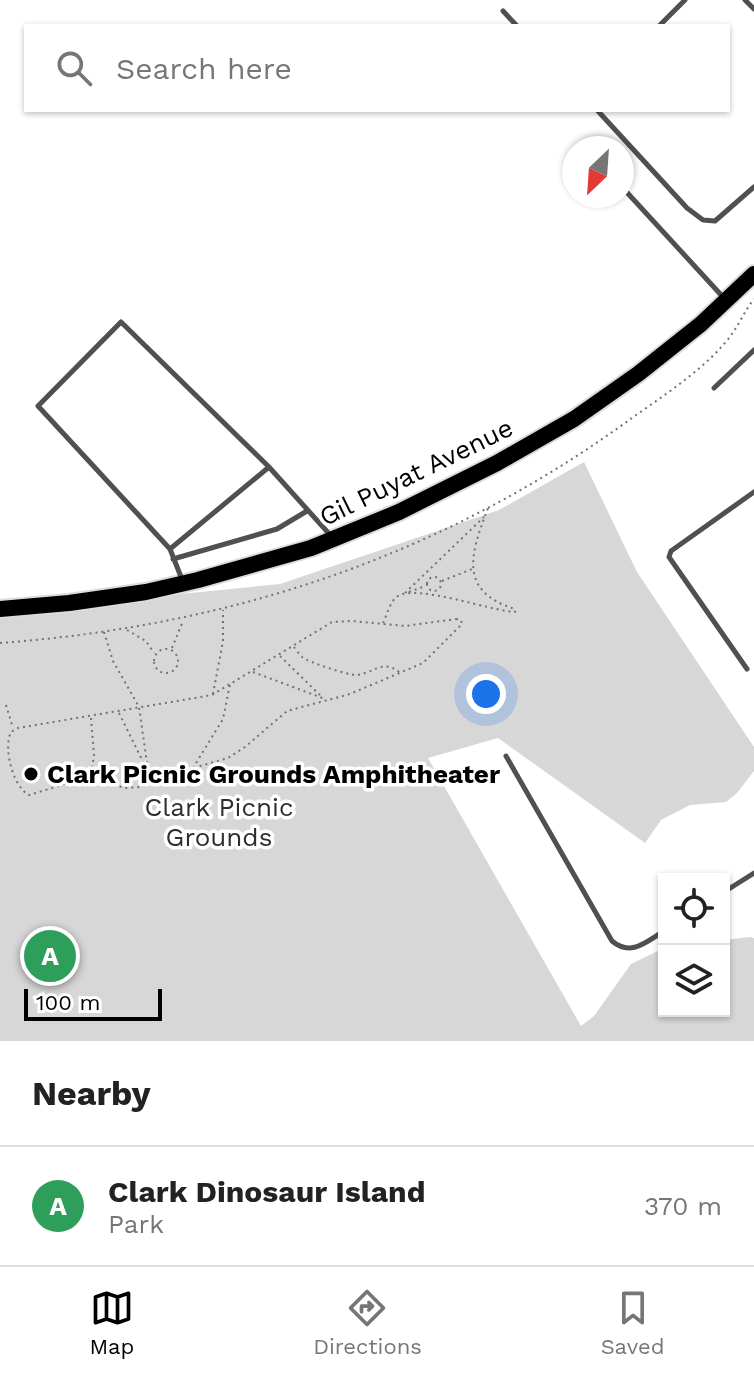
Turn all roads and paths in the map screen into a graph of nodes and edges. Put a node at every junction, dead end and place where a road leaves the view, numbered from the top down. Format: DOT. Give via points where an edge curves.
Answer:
graph roads {
  1 [pos="685,0"];
  2 [pos="745,0"];
  3 [pos="754,9"];
  4 [pos="503,11"];
  5 [pos="515,24"];
  6 [pos="661,24"];
  7 [pos="599,112"];
  8 [pos="754,187"];
  9 [pos="634,200"];
  10 [pos="751,288"];
  11 [pos="726,301"];
  12 [pos="753,353"];
  13 [pos="714,388"];
  14 [pos="269,467"];
  15 [pos="754,492"];
  16 [pos="488,508"];
  17 [pos="307,511"];
  18 [pos="485,517"];
  19 [pos="335,540"];
  20 [pos="170,549"];
  21 [pos="173,559"];
  22 [pos="472,569"];
  23 [pos="440,582"];
  24 [pos="184,583"];
  25 [pos="427,585"];
  26 [pos="404,594"];
  27 [pos="223,608"];
  28 [pos="0,609"];
  29 [pos="184,619"];
  30 [pos="383,624"];
  31 [pos="124,629"];
  32 [pos="104,632"];
  33 [pos="0,643"];
  34 [pos="293,646"];
  35 [pos="172,650"];
  36 [pos="155,654"];
  37 [pos="280,656"];
  38 [pos="747,669"];
  39 [pos="252,672"];
  40 [pos="399,672"];
  41 [pos="230,683"];
  42 [pos="213,695"];
  43 [pos="326,699"];
  44 [pos="6,705"];
  45 [pos="139,707"];
  46 [pos="117,711"];
  47 [pos="91,716"];
  48 [pos="14,729"];
  49 [pos="506,756"];
  50 [pos="192,769"];
  51 [pos="148,770"];
  52 [pos="91,776"];
  53 [pos="154,783"];
  54 [pos="754,873"];
  55 [pos="730,888"];
  56 [pos="658,935"];
  1 -- 6 [label="lane"];
  2 -- 3 [label="lane"];
  4 -- 5 [label="lane"];
  7 -- 8 [label="lane" via="703,220 715,221"];
  9 -- 11 [label="lane"];
  10 -- 11 [label="main road, Gil Puyat Avenue"];
  10 -- 16 [label="path" via="735,332 708,361 587,450"];
  11 -- 19 [label="main road, Gil Puyat Avenue" via="574,419 483,470"];
  12 -- 13 [label="lane"];
  14 -- 17 [label="lane"];
  14 -- 20 [label="lane"];
  14 -- 20 [label="lane" via="119,322 38,406"];
  15 -- 38 [label="lane" via="669,557"];
  16 -- 18 [label="path"];
  16 -- 27 [label="path" via="357,569"];
  17 -- 19 [label="lane"];
  17 -- 21 [label="lane" via="285,526"];
  18 -- 22 [label="path"];
  18 -- 26 [label="path"];
  19 -- 24 [label="main road, Gil Puyat Avenue"];
  20 -- 21 [label="lane"];
  21 -- 24 [label="lane"];
  22 -- 23 [label="path"];
  22 -- 26 [label="path" via="481,590 515,612"];
  23 -- 25 [label="path" via="431,577"];
  23 -- 25 [label="path" via="436,590"];
  24 -- 28 [label="main road, Gil Puyat Avenue"];
  25 -- 26 [label="path"];
  26 -- 30 [label="path" via="392,603"];
  27 -- 29 [label="path"];
  27 -- 42 [label="path"];
  29 -- 31 [label="path"];
  29 -- 35 [label="path"];
  30 -- 34 [label="path" via="332,622"];
  30 -- 40 [label="path" via="462,621 423,663"];
  31 -- 32 [label="path"];
  31 -- 36 [label="path" via="146,641"];
  32 -- 33 [label="path"];
  32 -- 45 [label="path" via="113,661"];
  34 -- 37 [label="path"];
  34 -- 40 [label="path" via="309,661 350,675 384,665"];
  35 -- 36 [label="path" via="163,648"];
  35 -- 36 [label="path" via="178,663 169,673 155,667"];
  37 -- 39 [label="path"];
  37 -- 43 [label="path"];
  39 -- 41 [label="path"];
  39 -- 43 [label="path"];
  40 -- 43 [label="path"];
  41 -- 42 [label="path"];
  41 -- 50 [label="path" via="223,719"];
  42 -- 45 [label="path"];
  43 -- 50 [label="path" via="287,711 228,758"];
  44 -- 48 [label="path"];
  45 -- 46 [label="path"];
  45 -- 51 [label="path"];
  46 -- 47 [label="path"];
  46 -- 51 [label="path"];
  47 -- 48 [label="path"];
  47 -- 52 [label="path"];
  48 -- 52 [label="path" via="8,751 25,794"];
  49 -- 56 [label="lane" via="612,941 627,949"];
  50 -- 53 [label="path"];
  51 -- 53 [label="path"];
  52 -- 53 [label="path" via="128,789"];
  54 -- 55 [label="lane"];
}
